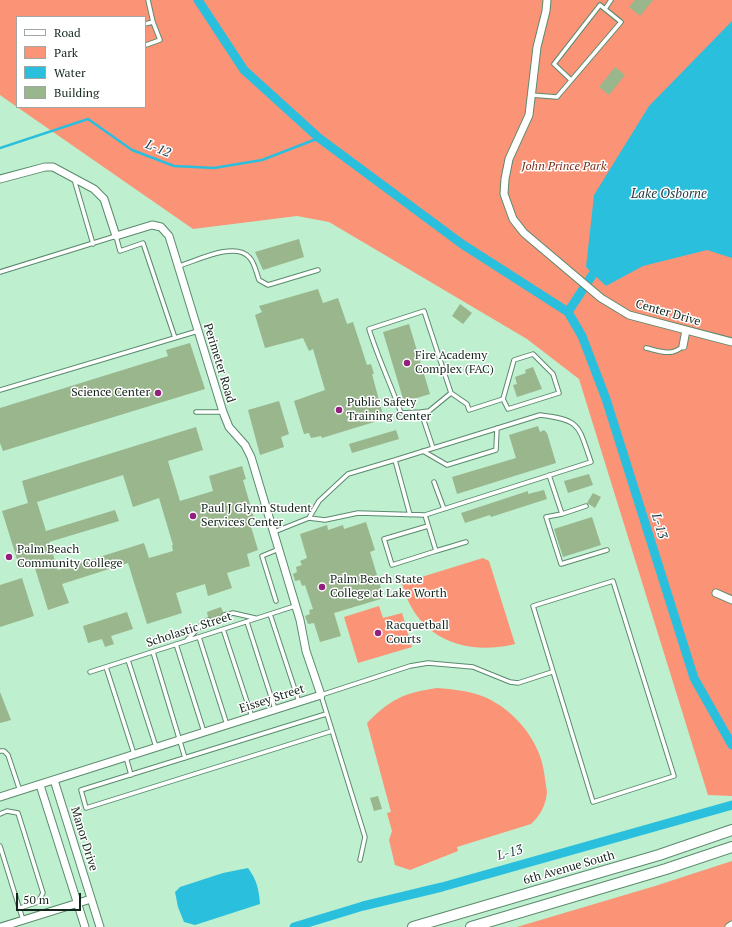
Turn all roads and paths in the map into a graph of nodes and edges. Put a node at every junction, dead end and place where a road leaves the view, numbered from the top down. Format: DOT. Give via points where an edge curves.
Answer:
graph roads {
  1 [pos="148,0"];
  2 [pos="547,0"];
  3 [pos="611,0"];
  4 [pos="604,9"];
  5 [pos="153,22"];
  6 [pos="146,24"];
  7 [pos="146,45"];
  8 [pos="571,80"];
  9 [pos="531,95"];
  10 [pos="73,178"];
  11 [pos="0,179"];
  12 [pos="116,236"];
  13 [pos="93,244"];
  14 [pos="179,266"];
  15 [pos="318,270"];
  16 [pos="0,272"];
  17 [pos="686,330"];
  18 [pos="198,331"];
  19 [pos="175,338"];
  20 [pos="732,342"];
  21 [pos="683,346"];
  22 [pos="646,348"];
  23 [pos="0,390"];
  24 [pos="451,393"];
  25 [pos="503,399"];
  26 [pos="196,412"];
  27 [pos="223,412"];
  28 [pos="420,412"];
  29 [pos="497,428"];
  30 [pos="433,448"];
  31 [pos="423,451"];
  32 [pos="395,460"];
  33 [pos="549,475"];
  34 [pos="434,482"];
  35 [pos="586,506"];
  36 [pos="444,509"];
  37 [pos="562,514"];
  38 [pos="410,515"];
  39 [pos="424,515"];
  40 [pos="309,518"];
  41 [pos="428,526"];
  42 [pos="274,532"];
  43 [pos="466,542"];
  44 [pos="279,550"];
  45 [pos="606,550"];
  46 [pos="436,551"];
  47 [pos="716,593"];
  48 [pos="732,600"];
  49 [pos="276,601"];
  50 [pos="295,606"];
  51 [pos="270,614"];
  52 [pos="224,615"];
  53 [pos="256,619"];
  54 [pos="209,620"];
  55 [pos="246,622"];
  56 [pos="223,629"];
  57 [pos="199,637"];
  58 [pos="186,641"];
  59 [pos="176,644"];
  60 [pos="153,652"];
  61 [pos="128,660"];
  62 [pos="106,667"];
  63 [pos="90,672"];
  64 [pos="552,672"];
  65 [pos="320,695"];
  66 [pos="299,702"];
  67 [pos="275,709"];
  68 [pos="326,714"];
  69 [pos="252,717"];
  70 [pos="227,724"];
  71 [pos="332,731"];
  72 [pos="204,732"];
  73 [pos="180,740"];
  74 [pos="156,747"];
  75 [pos="0,751"];
  76 [pos="134,754"];
  77 [pos="126,757"];
  78 [pos="185,758"];
  79 [pos="131,775"];
  80 [pos="54,780"];
  81 [pos="40,784"];
  82 [pos="20,791"];
  83 [pos="0,797"];
  84 [pos="0,814"];
  85 [pos="732,830"];
  86 [pos="0,846"];
  87 [pos="732,847"];
  88 [pos="360,860"];
  89 [pos="91,899"];
  90 [pos="78,903"];
  91 [pos="20,908"];
  92 [pos="23,920"];
  93 [pos="732,925"];
  94 [pos="1,927"];
  95 [pos="84,927"];
  96 [pos="100,927"];
  97 [pos="413,927"];
  98 [pos="471,927"];
  99 [pos="729,927"];
  1 -- 5 [label="lane"];
  2 -- 9 [label="street, Center Drive" via="537,47"];
  3 -- 4 [label="lane"];
  4 -- 8 [label="lane" via="621,22"];
  4 -- 8 [label="lane" via="600,5 554,64"];
  5 -- 6 [label="lane"];
  5 -- 7 [label="lane" via="160,40"];
  8 -- 9 [label="lane" via="557,97"];
  9 -- 17 [label="street, Center Drive" via="529,115 509,159 504,194 513,219 524,233 601,298 630,315"];
  10 -- 11 [label="street" via="53,167 45,167"];
  10 -- 12 [label="street" via="94,189 104,199"];
  10 -- 13 [label="lane"];
  12 -- 13 [label="lane"];
  12 -- 14 [label="street, Perimeter Road" via="152,225 161,226 169,236"];
  12 -- 19 [label="lane" via="120,251 143,243"];
  13 -- 16 [label="lane"];
  14 -- 15 [label="lane" via="232,250 248,256 254,264 259,280 268,285"];
  14 -- 18 [label="street, Perimeter Road"];
  17 -- 20 [label="street, Center Drive"];
  17 -- 21 [label="street"];
  18 -- 19 [label="lane"];
  18 -- 27 [label="street, Perimeter Road"];
  19 -- 23 [label="lane"];
  21 -- 22 [label="lane" via="669,354"];
  24 -- 25 [label="lane" via="467,404 468,410"];
  24 -- 28 [label="lane" via="429,411"];
  24 -- 28 [label="lane" via="424,311 369,328 378,358 386,371 401,413"];
  25 -- 25 [label="lane" via="514,360 533,354 553,374 559,393 508,409"];
  26 -- 27 [label="lane"];
  27 -- 42 [label="street, Perimeter Road" via="229,427 245,445 251,457"];
  28 -- 30 [label="lane"];
  29 -- 30 [label="lane"];
  29 -- 31 [label="lane" via="496,450 447,465"];
  29 -- 33 [label="lane" via="540,415 565,418 580,428 591,462"];
  30 -- 31 [label="lane"];
  31 -- 32 [label="lane"];
  32 -- 38 [label="lane"];
  32 -- 40 [label="lane" via="348,474 319,501"];
  33 -- 36 [label="lane"];
  33 -- 37 [label="lane"];
  34 -- 36 [label="lane"];
  35 -- 37 [label="lane"];
  36 -- 39 [label="lane"];
  37 -- 45 [label="lane" via="546,517 561,564"];
  38 -- 39 [label="lane"];
  38 -- 40 [label="lane" via="358,513 325,520"];
  39 -- 41 [label="lane"];
  40 -- 42 [label="lane"];
  41 -- 46 [label="lane"];
  41 -- 46 [label="lane" via="384,539 392,566"];
  42 -- 44 [label="street, Perimeter Road"];
  43 -- 46 [label="lane"];
  44 -- 49 [label="lane" via="262,556"];
  44 -- 50 [label="street, Perimeter Road"];
  47 -- 48 [label="street"];
  50 -- 51 [label="lane, Scholastic Street"];
  50 -- 65 [label="street, Perimeter Road"];
  51 -- 53 [label="lane, Scholastic Street"];
  51 -- 66 [label="lane"];
  52 -- 53 [label="lane" via="233,613"];
  53 -- 55 [label="lane, Scholastic Street"];
  54 -- 58 [label="lane"];
  55 -- 56 [label="lane, Scholastic Street"];
  55 -- 67 [label="lane"];
  56 -- 57 [label="lane, Scholastic Street"];
  56 -- 69 [label="lane"];
  57 -- 58 [label="lane, Scholastic Street"];
  57 -- 70 [label="lane"];
  58 -- 59 [label="lane, Scholastic Street"];
  59 -- 60 [label="lane, Scholastic Street"];
  59 -- 72 [label="lane"];
  60 -- 61 [label="lane, Scholastic Street"];
  60 -- 73 [label="lane"];
  61 -- 62 [label="lane, Scholastic Street"];
  61 -- 74 [label="lane"];
  62 -- 63 [label="lane, Scholastic Street"];
  62 -- 76 [label="lane"];
  64 -- 64 [label="lane" via="533,606 613,581 674,776 593,802"];
  64 -- 65 [label="lane, Eissey Street" via="518,683 473,667 428,663 410,666"];
  65 -- 66 [label="street, Eissey Street"];
  65 -- 68 [label="lane"];
  66 -- 67 [label="street, Eissey Street"];
  67 -- 69 [label="street, Eissey Street"];
  68 -- 71 [label="lane"];
  68 -- 78 [label="lane"];
  69 -- 70 [label="street, Eissey Street"];
  70 -- 72 [label="street, Eissey Street"];
  71 -- 79 [label="lane" via="86,808 81,790"];
  71 -- 88 [label="lane" via="365,838"];
  72 -- 73 [label="street, Eissey Street"];
  73 -- 74 [label="street, Eissey Street"];
  73 -- 78 [label="lane"];
  74 -- 76 [label="street, Eissey Street"];
  75 -- 82 [label="lane" via="8,755"];
  76 -- 77 [label="street, Eissey Street"];
  77 -- 79 [label="lane"];
  77 -- 80 [label="street, Eissey Street"];
  78 -- 79 [label="lane"];
  80 -- 81 [label="street, Eissey Street"];
  80 -- 89 [label="street, Manor Drive"];
  81 -- 82 [label="street, Eissey Street"];
  81 -- 90 [label="street"];
  82 -- 83 [label="street, Eissey Street"];
  84 -- 91 [label="lane" via="7,811 18,813 43,893 38,902"];
  85 -- 97 [label="street, 6th Avenue South" via="659,855"];
  86 -- 91 [label="lane"];
  87 -- 98 [label="street" via="658,872"];
  89 -- 90 [label="street"];
  89 -- 96 [label="street, Manor Drive"];
  90 -- 92 [label="street"];
  90 -- 95 [label="street"];
  91 -- 92 [label="lane"];
  92 -- 94 [label="street"];
  93 -- 99 [label="street"];
}
